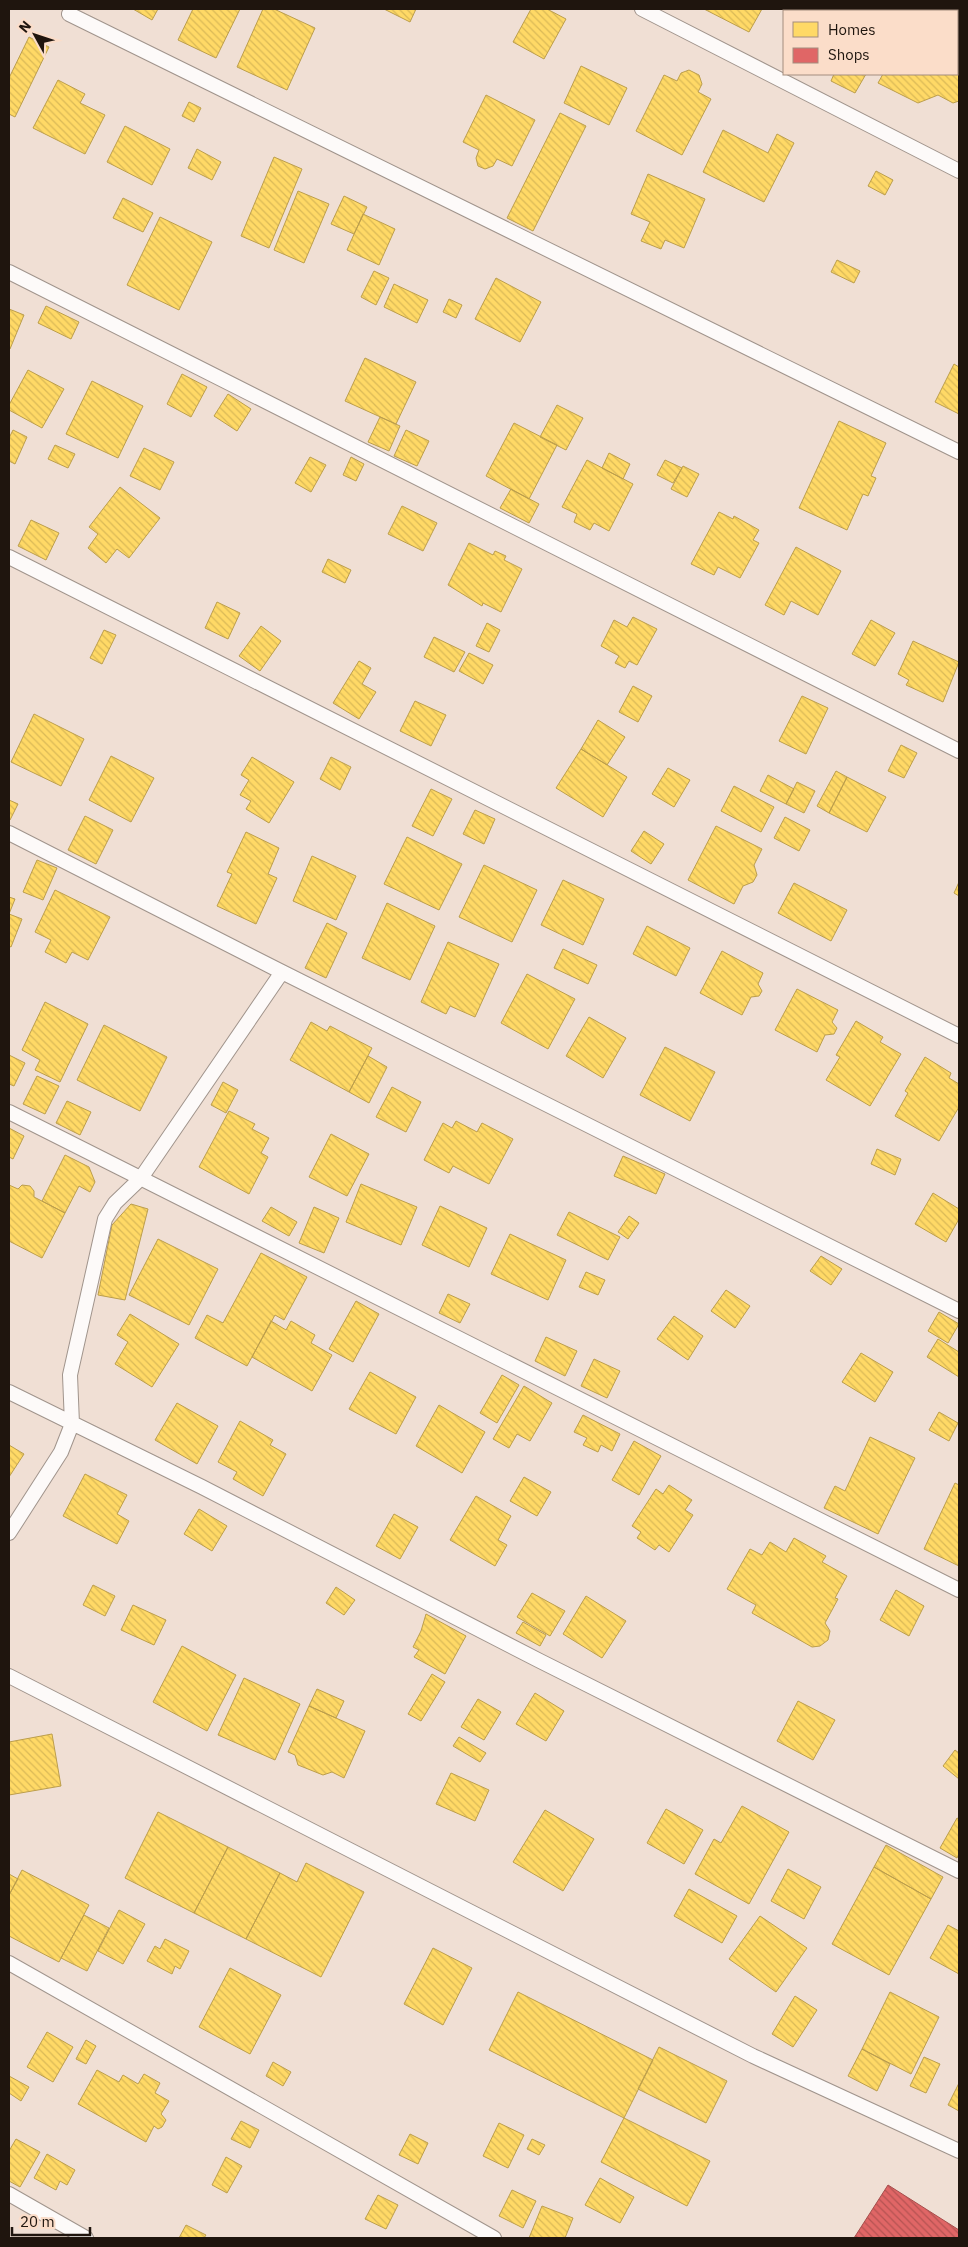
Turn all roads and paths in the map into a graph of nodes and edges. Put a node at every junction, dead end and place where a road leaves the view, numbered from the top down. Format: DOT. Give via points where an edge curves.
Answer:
graph roads {
  1 [pos="642,9"];
  2 [pos="69,14"];
  3 [pos="959,171"];
  4 [pos="9,272"];
  5 [pos="959,452"];
  6 [pos="9,557"];
  7 [pos="959,750"];
  8 [pos="9,833"];
  9 [pos="282,972"];
  10 [pos="959,1036"];
  11 [pos="9,1112"];
  12 [pos="141,1178"];
  13 [pos="959,1311"];
  14 [pos="9,1392"];
  15 [pos="72,1424"];
  16 [pos="9,1533"];
  17 [pos="959,1590"];
  18 [pos="9,1676"];
  19 [pos="959,1871"];
  20 [pos="9,1963"];
  21 [pos="959,2151"];
  22 [pos="9,2194"];
  23 [pos="86,2238"];
  24 [pos="494,2238"];
  1 -- 3 [label="lane"];
  2 -- 5 [label="lane"];
  4 -- 7 [label="lane"];
  6 -- 10 [label="lane"];
  8 -- 9 [label="lane"];
  9 -- 12 [label="lane"];
  9 -- 13 [label="lane"];
  11 -- 12 [label="lane"];
  12 -- 15 [label="lane" via="115,1203 106,1219 70,1374"];
  12 -- 17 [label="lane"];
  14 -- 15 [label="lane"];
  15 -- 16 [label="lane" via="61,1452"];
  15 -- 19 [label="lane"];
  18 -- 21 [label="lane" via="753,2056"];
  20 -- 24 [label="lane"];
  22 -- 23 [label="lane"];
}
